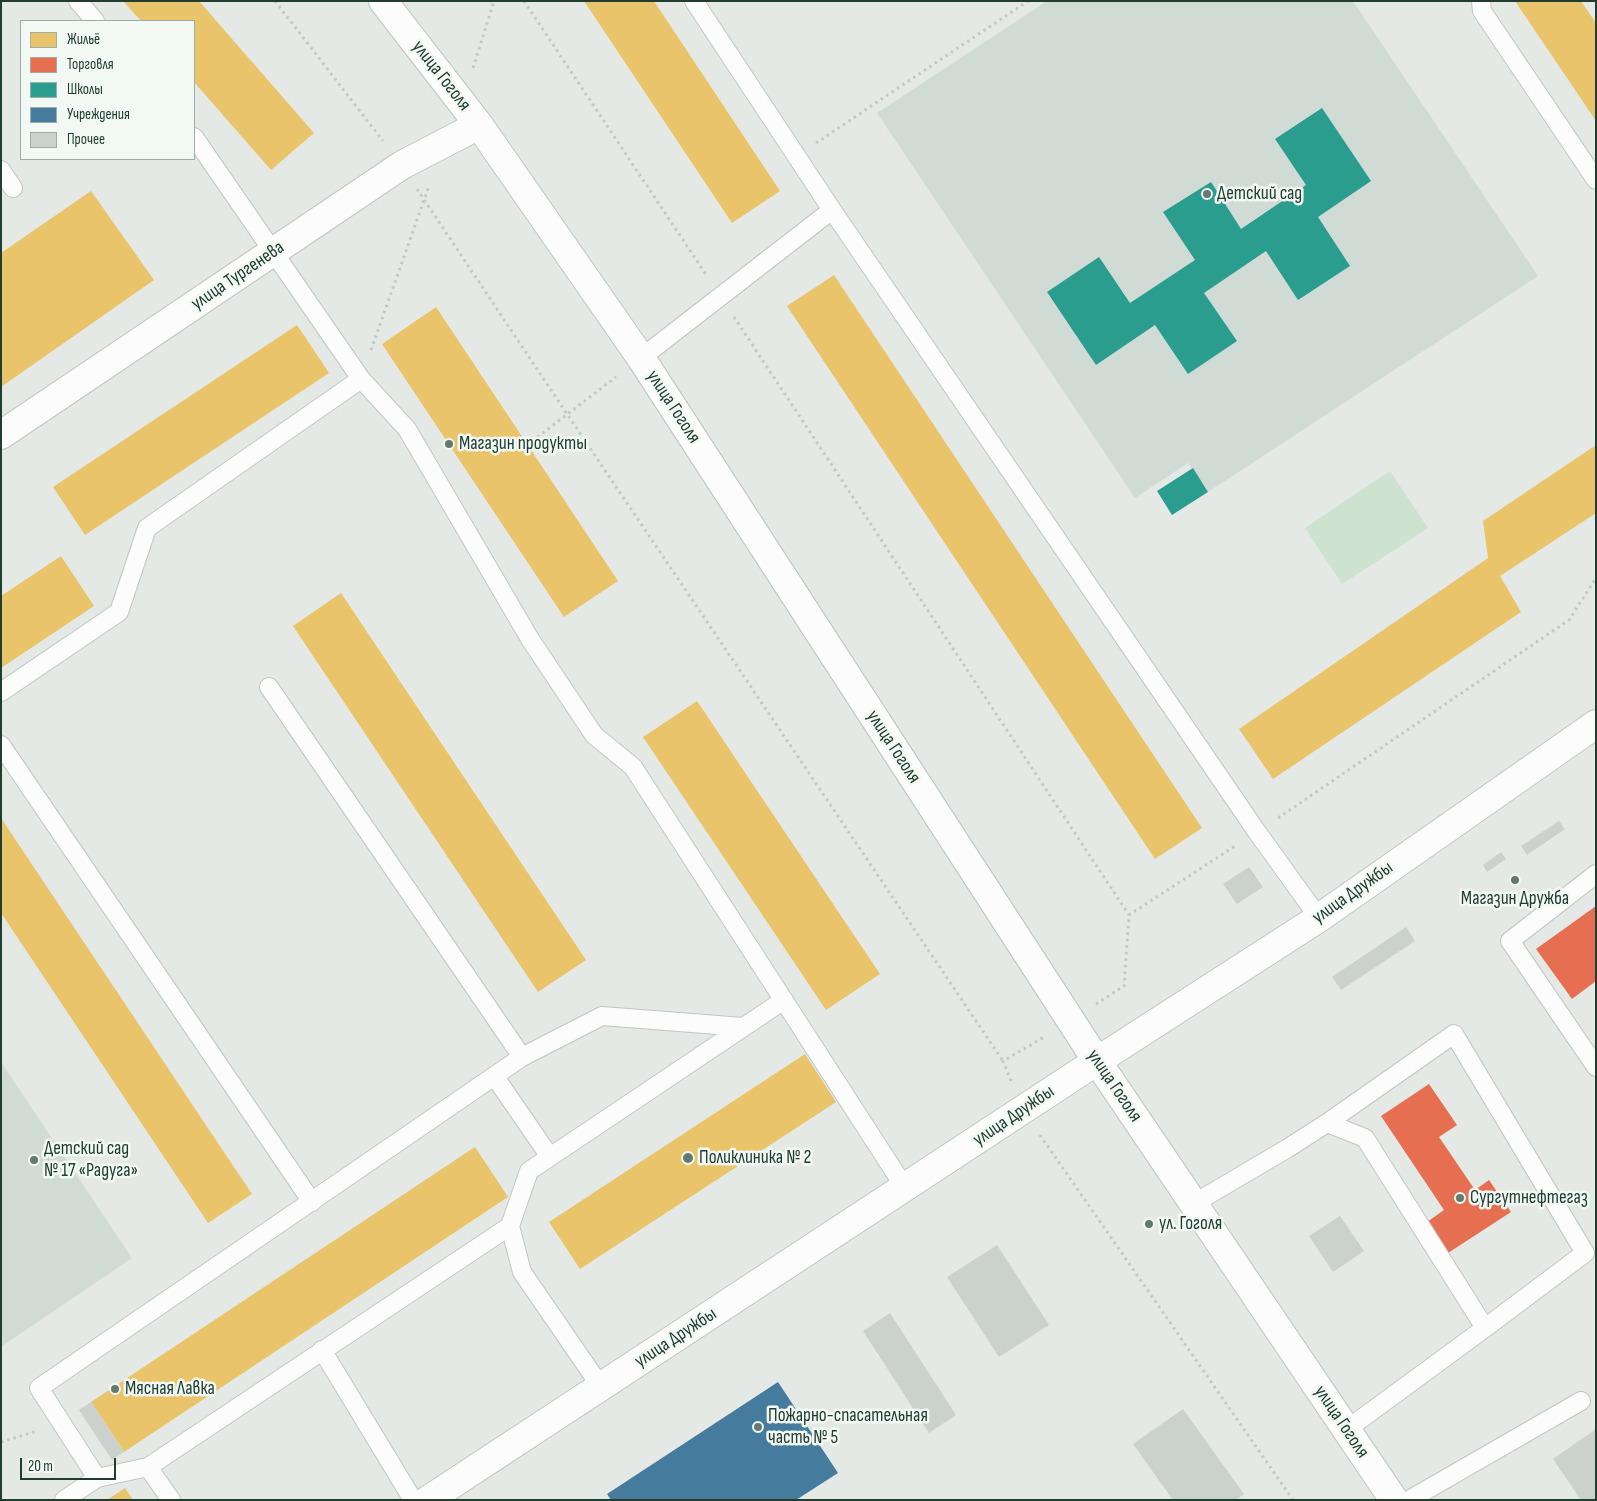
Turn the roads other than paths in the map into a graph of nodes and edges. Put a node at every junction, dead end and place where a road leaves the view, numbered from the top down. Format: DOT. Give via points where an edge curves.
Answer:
graph roads {
  1 [pos="78,1"];
  2 [pos="383,1"];
  3 [pos="694,1"];
  4 [pos="1481,1"];
  5 [pos="94,20"];
  6 [pos="479,125"];
  7 [pos="195,138"];
  8 [pos="1,170"];
  9 [pos="1596,180"];
  10 [pos="13,188"];
  11 [pos="832,210"];
  12 [pos="274,251"];
  13 [pos="641,358"];
  14 [pos="361,379"];
  15 [pos="1,434"];
  16 [pos="269,686"];
  17 [pos="1,692"];
  18 [pos="1596,724"];
  19 [pos="1,745"];
  20 [pos="1596,874"];
  21 [pos="1319,918"];
  22 [pos="784,1000"];
  23 [pos="743,1027"];
  24 [pos="522,1057"];
  25 [pos="1097,1061"];
  26 [pos="1596,1067"];
  27 [pos="495,1077"];
  28 [pos="1327,1123"];
  29 [pos="550,1157"];
  30 [pos="905,1188"];
  31 [pos="312,1202"];
  32 [pos="1193,1204"];
  33 [pos="510,1226"];
  34 [pos="1485,1328"];
  35 [pos="322,1350"];
  36 [pos="601,1387"];
  37 [pos="1581,1401"];
  38 [pos="1346,1430"];
  39 [pos="148,1467"];
  40 [pos="97,1478"];
  41 [pos="64,1500"];
  42 [pos="171,1500"];
  43 [pos="412,1500"];
  44 [pos="428,1500"];
  45 [pos="1394,1500"];
  46 [pos="1410,1500"];
  1 -- 5 [label="lane"];
  2 -- 6 [label="street, улица Гоголя"];
  3 -- 11 [label="lane"];
  4 -- 9 [label="lane" via="1482,11"];
  6 -- 12 [label="street, улица Тургенева" via="402,165"];
  6 -- 13 [label="street, улица Гоголя"];
  7 -- 12 [label="lane"];
  8 -- 10 [label="lane"];
  11 -- 13 [label="lane"];
  11 -- 21 [label="lane"];
  12 -- 14 [label="lane"];
  12 -- 15 [label="street, улица Тургенева"];
  13 -- 25 [label="street, улица Гоголя"];
  14 -- 17 [label="lane" via="148,528 119,612"];
  14 -- 22 [label="lane" via="407,429 530,639 594,735 632,767"];
  16 -- 24 [label="lane"];
  18 -- 21 [label="street, улица Дружбы"];
  19 -- 31 [label="lane"];
  20 -- 26 [label="lane" via="1510,941"];
  21 -- 25 [label="street, улица Дружбы"];
  22 -- 23 [label="lane"];
  22 -- 30 [label="lane"];
  23 -- 24 [label="lane" via="602,1016"];
  23 -- 29 [label="lane"];
  24 -- 27 [label="lane"];
  25 -- 30 [label="street, улица Дружбы"];
  25 -- 32 [label="street, улица Гоголя"];
  27 -- 29 [label="lane"];
  27 -- 31 [label="lane"];
  28 -- 32 [label="lane"];
  28 -- 34 [label="lane" via="1365,1138"];
  28 -- 34 [label="lane" via="1454,1034 1585,1253"];
  29 -- 33 [label="lane" via="529,1171"];
  30 -- 36 [label="street, улица Дружбы"];
  31 -- 40 [label="lane" via="39,1388"];
  32 -- 38 [label="street, улица Гоголя"];
  33 -- 35 [label="lane"];
  33 -- 36 [label="lane" via="522,1272"];
  34 -- 38 [label="lane"];
  35 -- 39 [label="lane"];
  35 -- 43 [label="lane"];
  36 -- 44 [label="street, улица Дружбы"];
  37 -- 46 [label="lane"];
  38 -- 45 [label="street, улица Гоголя"];
  39 -- 40 [label="lane"];
  39 -- 42 [label="lane"];
  40 -- 41 [label="lane"];
}
